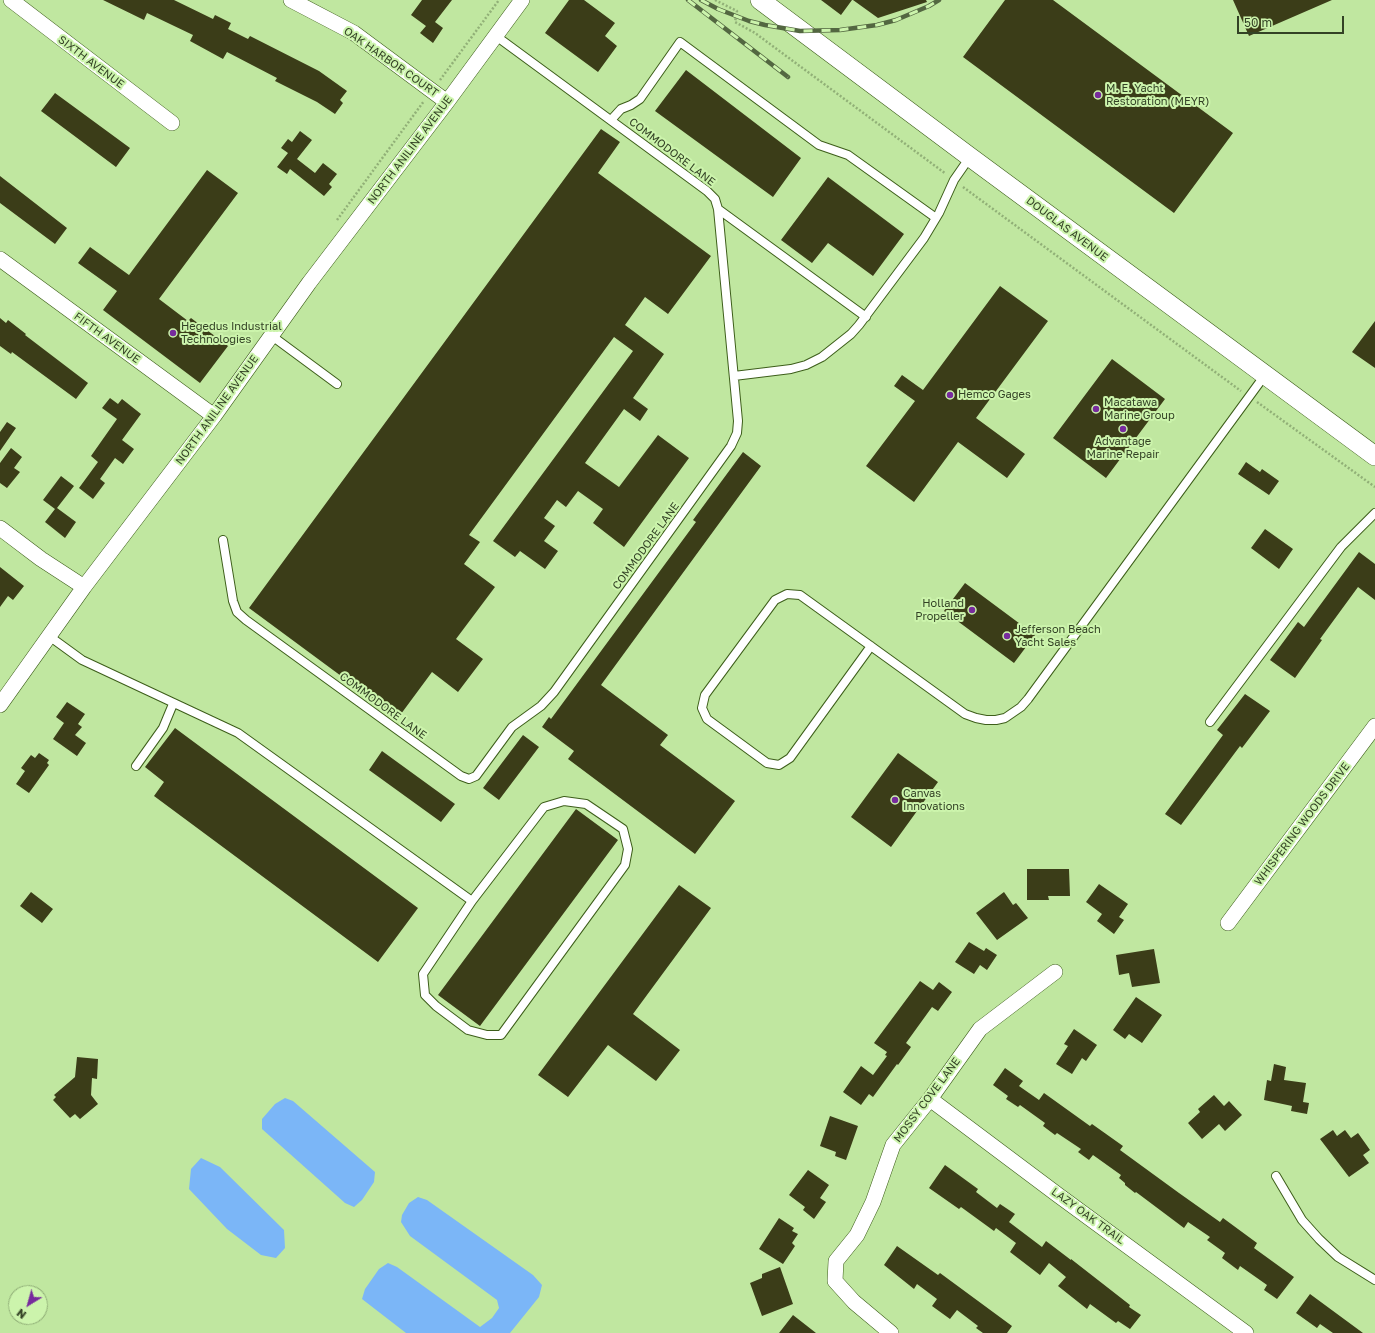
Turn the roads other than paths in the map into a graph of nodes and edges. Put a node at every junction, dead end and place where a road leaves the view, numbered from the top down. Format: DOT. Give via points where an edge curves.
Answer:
graph roads {
  1 [pos="11,0"];
  2 [pos="291,0"];
  3 [pos="522,0"];
  4 [pos="760,0"];
  5 [pos="496,36"];
  6 [pos="447,102"];
  7 [pos="611,120"];
  8 [pos="172,123"];
  9 [pos="970,158"];
  10 [pos="718,209"];
  11 [pos="936,218"];
  12 [pos="0,259"];
  13 [pos="866,316"];
  14 [pos="272,336"];
  15 [pos="1265,375"];
  16 [pos="734,376"];
  17 [pos="337,384"];
  18 [pos="214,416"];
  19 [pos="1375,456"];
  20 [pos="1375,513"];
  21 [pos="0,528"];
  22 [pos="223,540"];
  23 [pos="84,587"];
  24 [pos="49,636"];
  25 [pos="871,646"];
  26 [pos="173,704"];
  27 [pos="0,705"];
  28 [pos="1210,722"];
  29 [pos="1375,726"];
  30 [pos="136,766"];
  31 [pos="472,901"];
  32 [pos="1228,922"];
  33 [pos="1055,972"];
  34 [pos="930,1099"];
  35 [pos="1276,1176"];
  36 [pos="1375,1280"];
  37 [pos="891,1333"];
  38 [pos="1245,1333"];
  1 -- 8 [label="street, SIXTH AVENUE"];
  2 -- 6 [label="street, OAK HARBOR COURT" via="354,33"];
  3 -- 5 [label="street, NORTH ANILINE AVENUE"];
  4 -- 9 [label="street, DOUGLAS AVENUE"];
  5 -- 6 [label="street, NORTH ANILINE AVENUE"];
  5 -- 7 [label="lane, COMMODORE LANE"];
  6 -- 14 [label="street, NORTH ANILINE AVENUE"];
  7 -- 10 [label="lane, COMMODORE LANE" via="706,191 715,199"];
  7 -- 11 [label="lane" via="621,109 640,99 680,42 819,145 848,155"];
  9 -- 11 [label="lane" via="954,180"];
  9 -- 15 [label="street, DOUGLAS AVENUE"];
  10 -- 13 [label="lane"];
  10 -- 16 [label="lane, COMMODORE LANE"];
  11 -- 13 [label="lane"];
  12 -- 18 [label="street, FIFTH AVENUE"];
  13 -- 16 [label="lane" via="860,325 836,346 806,365"];
  14 -- 17 [label="lane"];
  14 -- 18 [label="street, NORTH ANILINE AVENUE"];
  15 -- 19 [label="street, DOUGLAS AVENUE"];
  15 -- 25 [label="lane" via="1028,699 1014,712 996,720 966,714"];
  16 -- 22 [label="lane, COMMODORE LANE" via="738,421 737,433 731,446 554,692 541,706 512,727 476,776 469,779 461,776 237,612"];
  18 -- 23 [label="street, NORTH ANILINE AVENUE"];
  20 -- 28 [label="lane" via="1341,547"];
  21 -- 23 [label="street"];
  23 -- 24 [label="street, NORTH ANILINE AVENUE"];
  24 -- 26 [label="lane" via="82,660"];
  24 -- 27 [label="street, NORTH ANILINE AVENUE"];
  25 -- 25 [label="lane" via="800,595 787,594 775,600 705,695 702,708 708,719 761,759 779,765 790,758"];
  26 -- 30 [label="lane" via="163,728"];
  26 -- 31 [label="lane" via="238,734"];
  29 -- 32 [label="street, WHISPERING WOODS DRIVE"];
  31 -- 31 [label="lane" via="423,974 425,995 468,1030 487,1036 501,1035 625,865 628,849 623,829 586,804 564,800 544,807"];
  33 -- 34 [label="street, MOSSY COVE LANE" via="980,1029"];
  34 -- 37 [label="street, MOSSY COVE LANE" via="893,1145 873,1202 856,1235 836,1261 835,1281 854,1302"];
  34 -- 38 [label="street, LAZY OAK TRAIL"];
  35 -- 36 [label="lane" via="1302,1220 1319,1239 1338,1257"];
}
